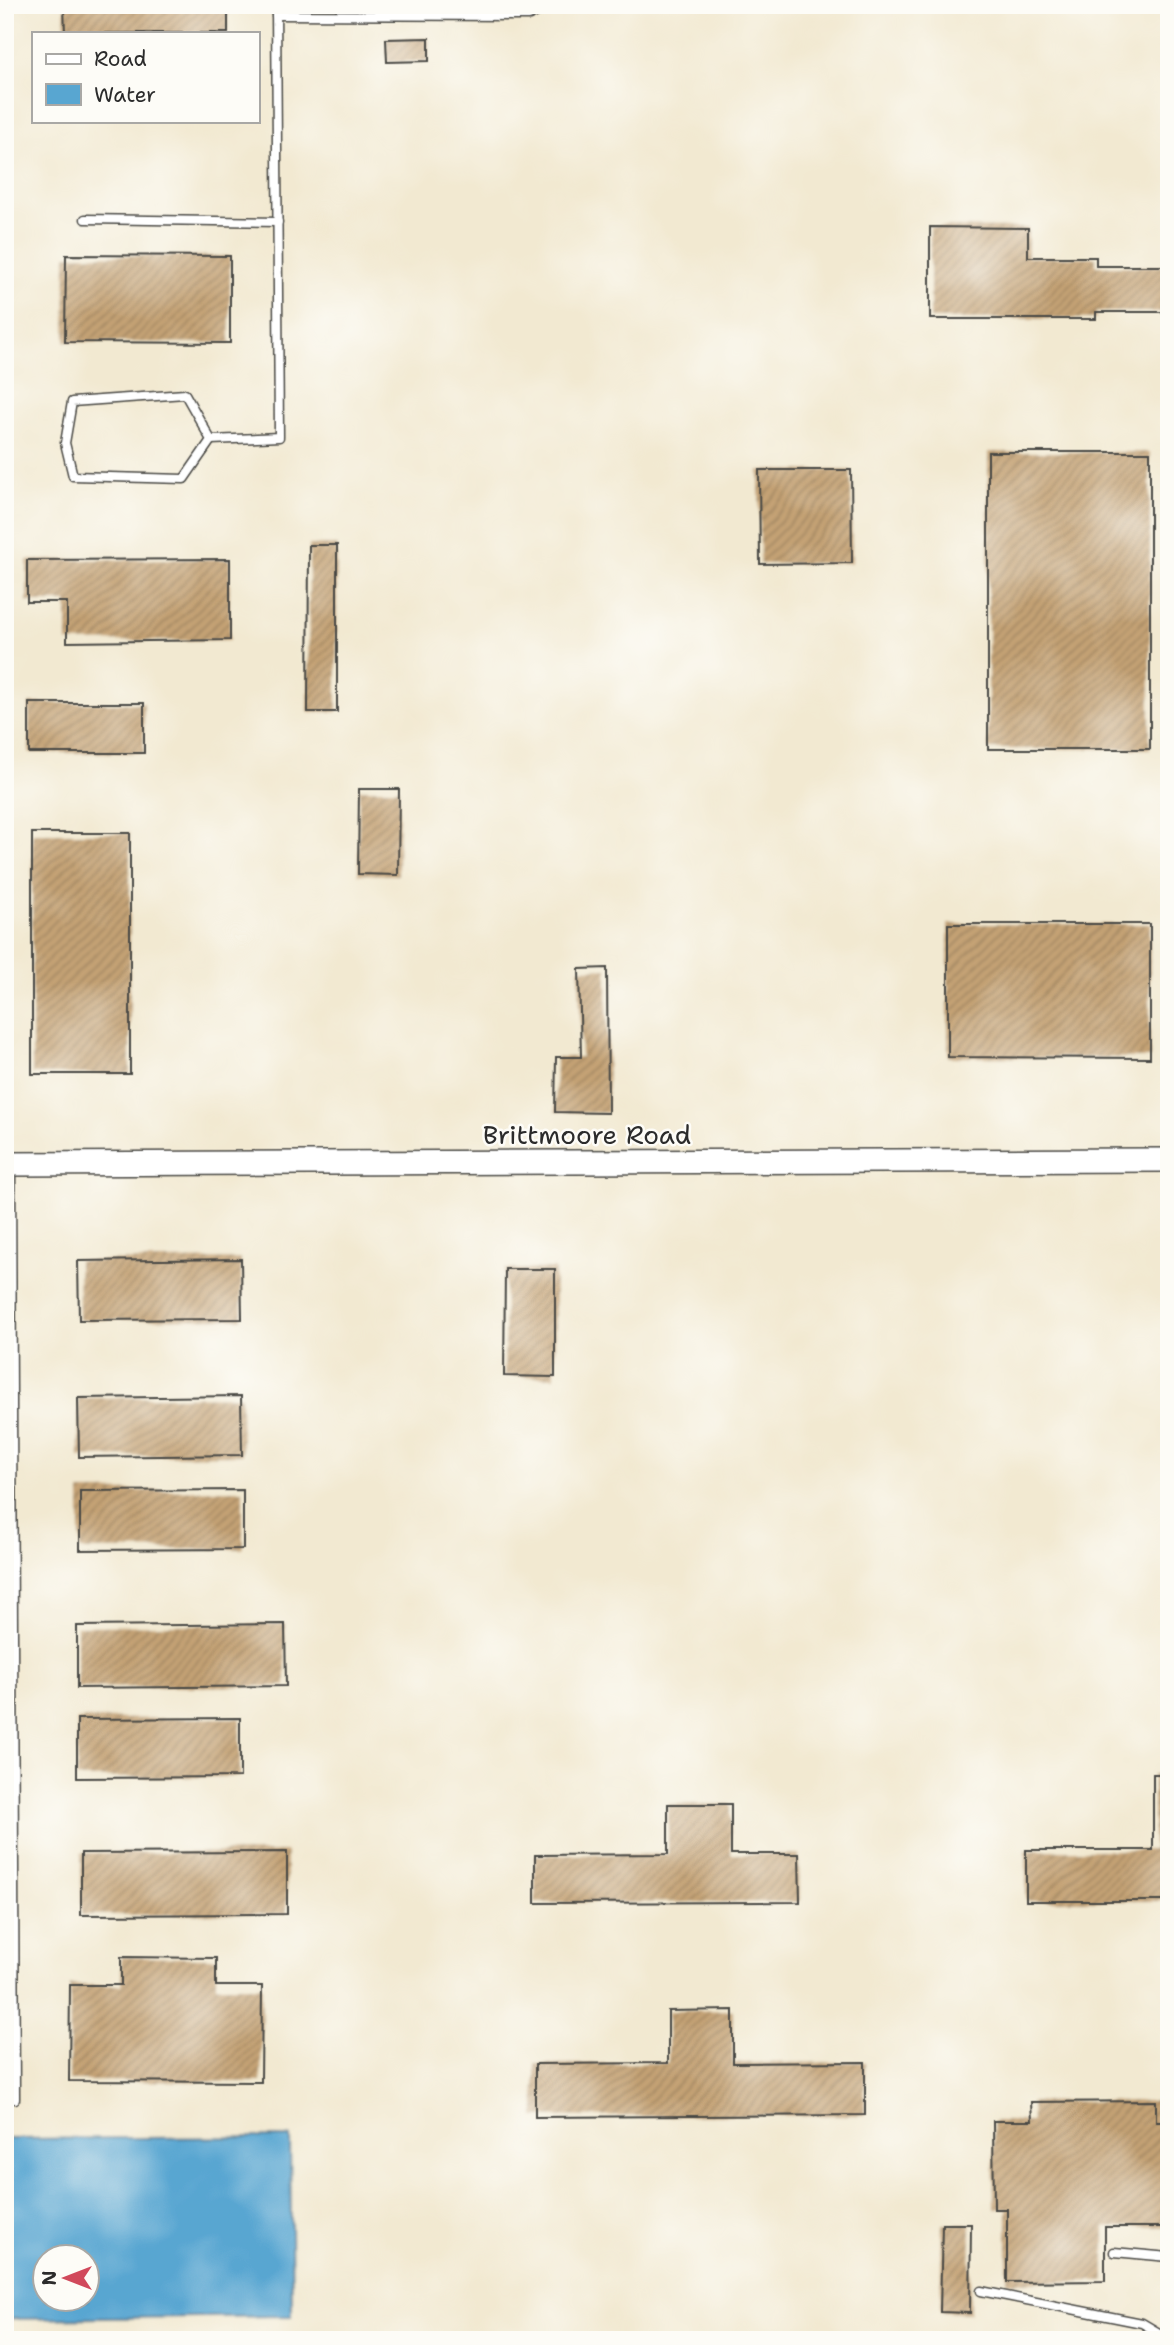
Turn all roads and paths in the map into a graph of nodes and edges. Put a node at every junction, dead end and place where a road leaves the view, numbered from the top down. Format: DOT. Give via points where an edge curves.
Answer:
graph roads {
  1 [pos="276,5"];
  2 [pos="546,5"];
  3 [pos="350,10"];
  4 [pos="276,15"];
  5 [pos="85,219"];
  6 [pos="278,222"];
  7 [pos="211,440"];
  8 [pos="1169,1160"];
  9 [pos="8,1164"];
  10 [pos="15,2099"];
  11 [pos="1114,2252"];
  12 [pos="1169,2257"];
  13 [pos="981,2291"];
  14 [pos="1169,2339"];
  1 -- 4 [label="lane"];
  2 -- 3 [label="lane" via="529,16"];
  3 -- 4 [label="lane"];
  4 -- 6 [label="lane"];
  5 -- 6 [label="lane"];
  6 -- 7 [label="lane" via="279,437"];
  7 -- 7 [label="lane" via="185,394 72,402 65,443 73,476 184,479"];
  8 -- 9 [label="main road, Brittmoore Road"];
  9 -- 10 [label="lane"];
  11 -- 12 [label="lane"];
  13 -- 14 [label="lane" via="1142,2323"];
}
